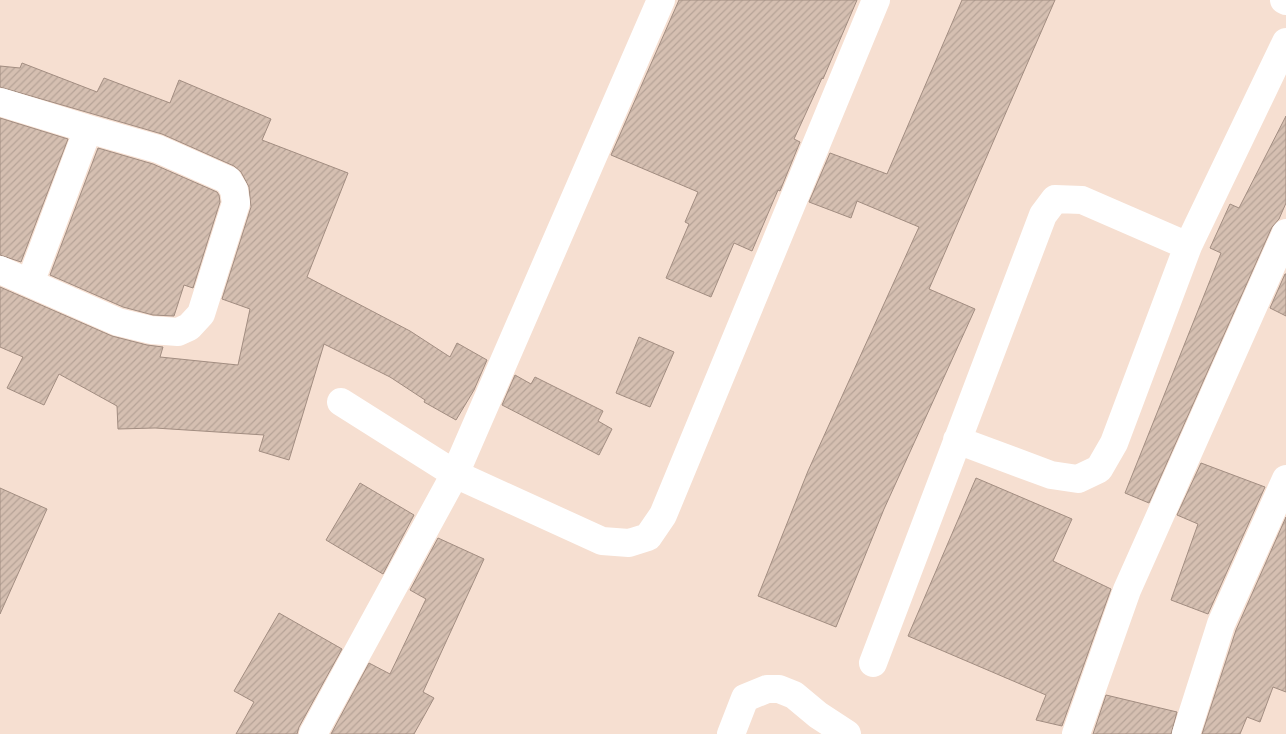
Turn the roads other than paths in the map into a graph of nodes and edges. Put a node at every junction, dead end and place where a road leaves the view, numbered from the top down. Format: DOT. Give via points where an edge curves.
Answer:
graph roads {
  1 [pos="661,0"];
  2 [pos="876,0"];
  3 [pos="1286,42"];
  4 [pos="0,102"];
  5 [pos="88,130"];
  6 [pos="1286,233"];
  7 [pos="1188,246"];
  8 [pos="0,270"];
  9 [pos="30,283"];
  10 [pos="342,402"];
  11 [pos="957,440"];
  12 [pos="455,474"];
  13 [pos="1286,479"];
  14 [pos="873,663"];
  15 [pos="313,734"];
  16 [pos="731,734"];
  17 [pos="847,734"];
  18 [pos="1076,734"];
  19 [pos="1186,734"];
  1 -- 12 [label="street"];
  2 -- 12 [label="street" via="663,515 648,537 629,543 602,542"];
  3 -- 7 [label="street"];
  4 -- 5 [label="street"];
  5 -- 9 [label="street"];
  5 -- 9 [label="street" via="158,149 228,180 236,203 201,314 189,327 178,332 151,330 118,322"];
  6 -- 18 [label="street" via="1127,590"];
  7 -- 11 [label="street" via="1114,443 1099,469 1078,479 1051,475"];
  7 -- 11 [label="street" via="1082,200 1054,199 1043,216"];
  8 -- 9 [label="street"];
  10 -- 12 [label="street"];
  11 -- 14 [label="street"];
  12 -- 15 [label="street"];
  13 -- 19 [label="street" via="1221,624"];
  16 -- 17 [label="street" via="745,698 767,689 779,689 794,695"];
}
